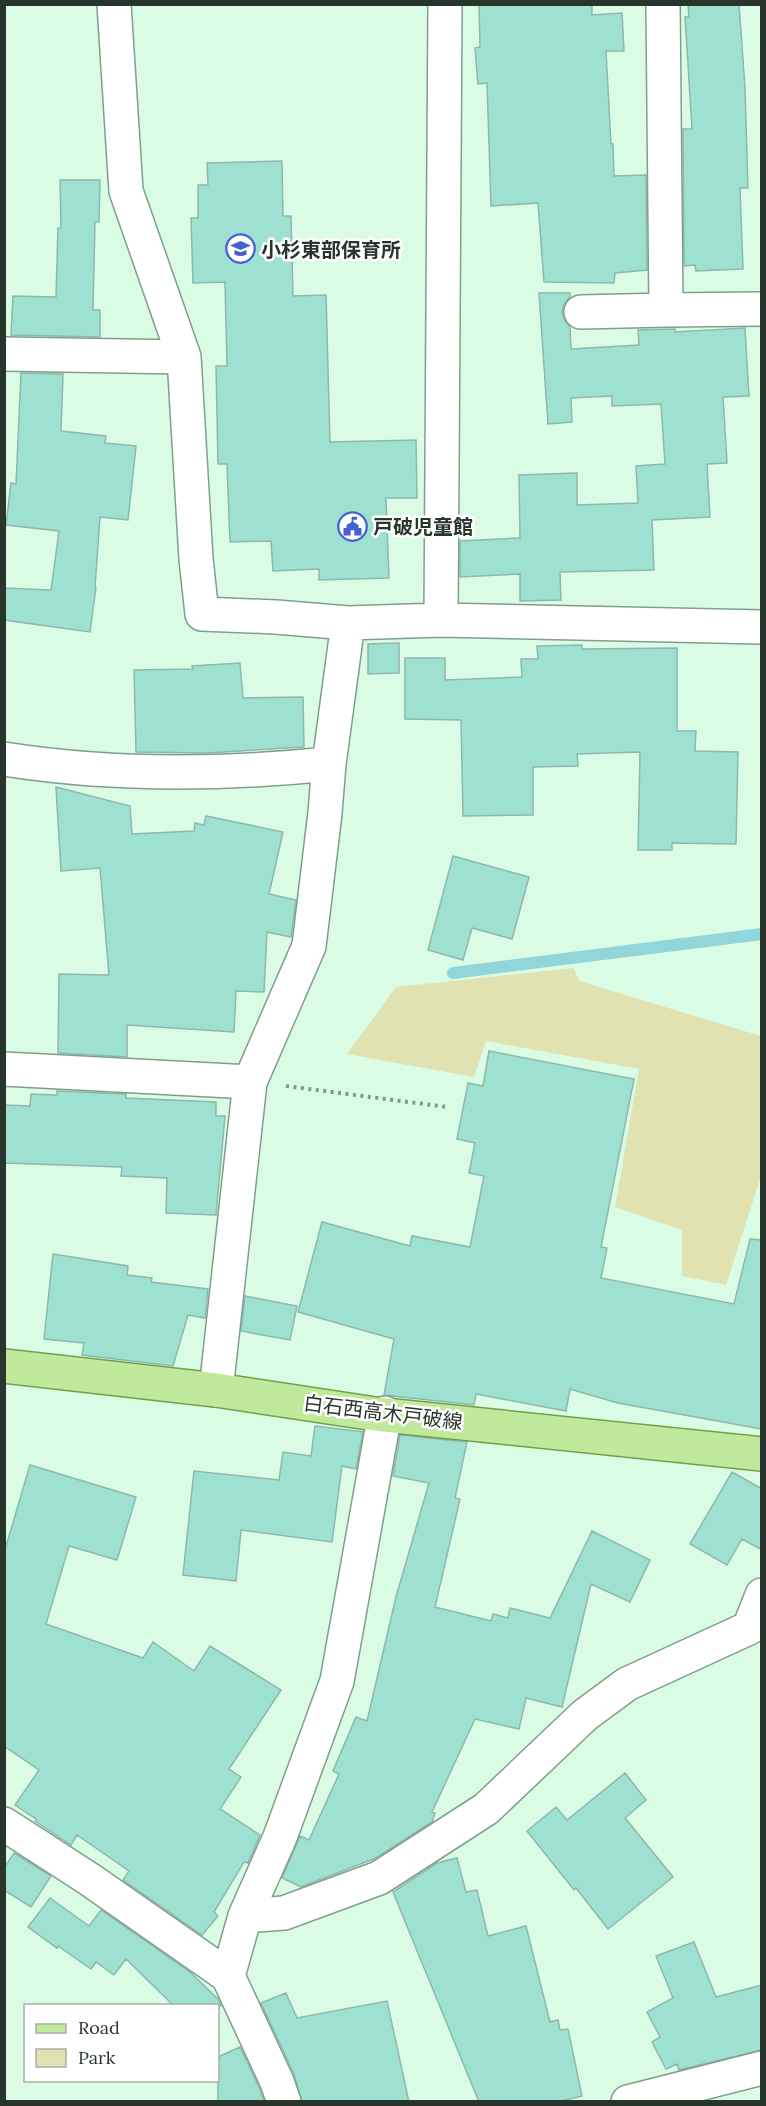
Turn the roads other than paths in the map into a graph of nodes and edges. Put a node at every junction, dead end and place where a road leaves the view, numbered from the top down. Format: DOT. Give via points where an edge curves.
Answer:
graph roads {
  1 [pos="114,4"];
  2 [pos="445,4"];
  3 [pos="663,4"];
  4 [pos="762,309"];
  5 [pos="666,310"];
  6 [pos="581,312"];
  7 [pos="4,354"];
  8 [pos="184,357"];
  9 [pos="441,620"];
  10 [pos="348,623"];
  11 [pos="762,627"];
  12 [pos="4,759"];
  13 [pos="329,764"];
  14 [pos="4,1069"];
  15 [pos="250,1082"];
  16 [pos="4,1366"];
  17 [pos="216,1390"];
  18 [pos="385,1413"];
  19 [pos="762,1454"];
  20 [pos="762,1595"];
  21 [pos="4,1824"];
  22 [pos="245,1916"];
  23 [pos="228,1976"];
  24 [pos="762,2068"];
  25 [pos="284,2102"];
  26 [pos="628,2102"];
  1 -- 8 [label="street" via="126,191"];
  2 -- 9 [label="street"];
  3 -- 5 [label="street"];
  4 -- 5 [label="street"];
  5 -- 6 [label="street"];
  7 -- 8 [label="street"];
  8 -- 10 [label="street" via="202,614"];
  9 -- 10 [label="street"];
  9 -- 11 [label="street"];
  10 -- 13 [label="street"];
  12 -- 13 [label="street" via="56,767 161,772 262,771"];
  13 -- 15 [label="street" via="309,946"];
  14 -- 15 [label="street"];
  15 -- 17 [label="street"];
  16 -- 17 [label="main road, 白石西高木戸破線"];
  17 -- 18 [label="main road, 白石西高木戸破線"];
  18 -- 19 [label="main road, 白石西高木戸破線"];
  18 -- 22 [label="street" via="337,1682 280,1837"];
  20 -- 22 [label="street" via="749,1628 627,1684 585,1715 486,1809 379,1878 284,1913"];
  21 -- 23 [label="street"];
  22 -- 23 [label="street"];
  23 -- 25 [label="street"];
  24 -- 26 [label="street"];
}
